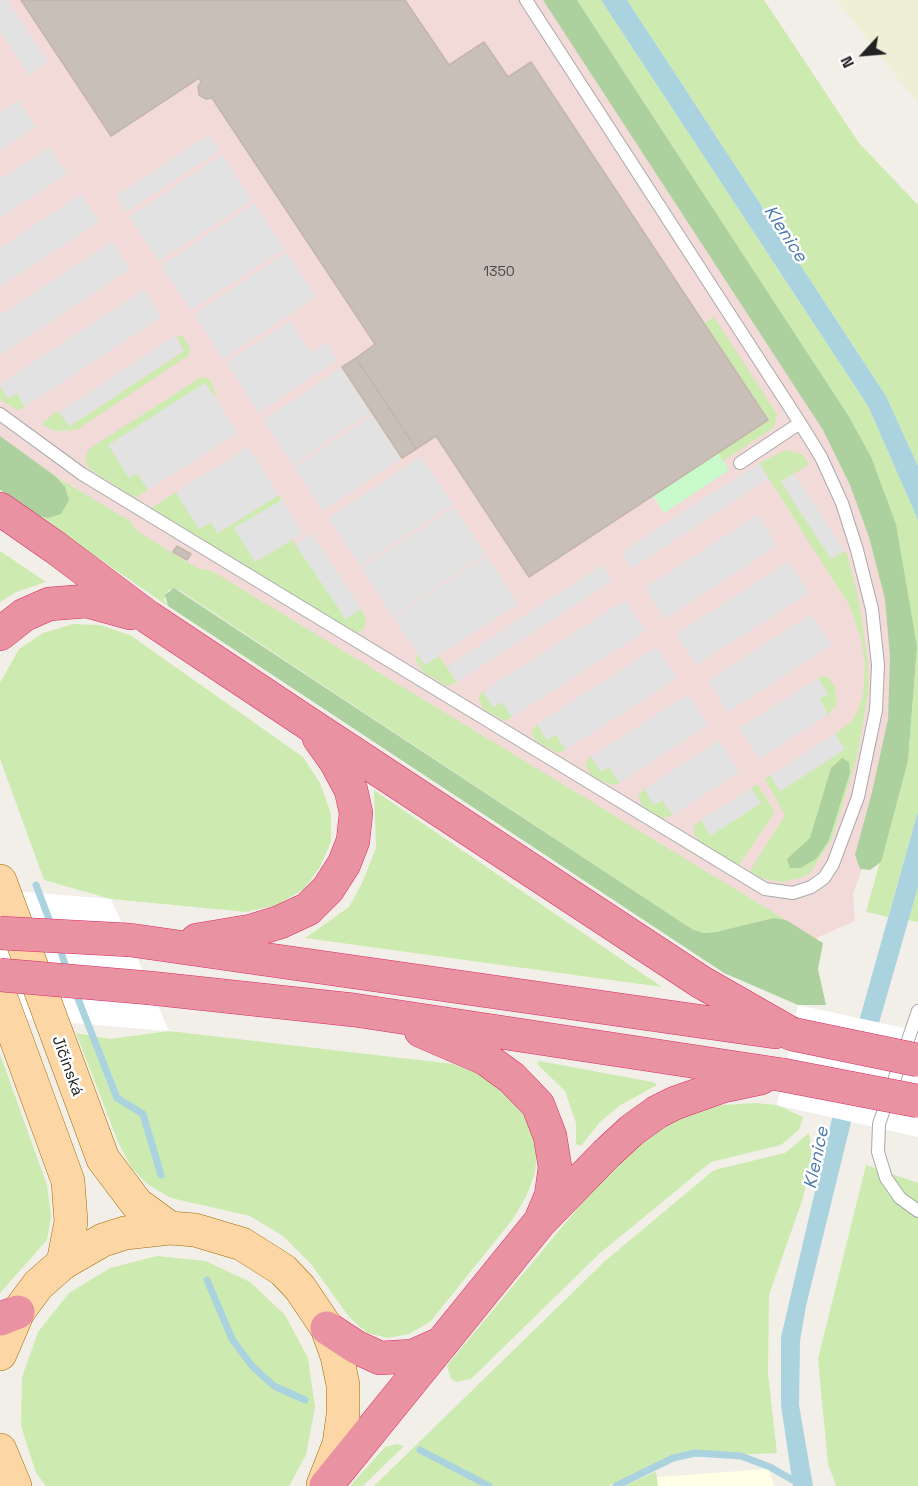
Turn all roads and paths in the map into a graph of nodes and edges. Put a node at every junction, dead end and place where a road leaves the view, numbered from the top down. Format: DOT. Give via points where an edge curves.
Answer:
graph roads {
  1 [pos="526,0"];
  2 [pos="0,414"];
  3 [pos="801,423"];
  4 [pos="740,463"];
  5 [pos="0,509"];
  6 [pos="148,617"];
  7 [pos="0,634"];
  8 [pos="309,724"];
  9 [pos="0,881"];
  10 [pos="0,933"];
  11 [pos="130,940"];
  12 [pos="0,975"];
  13 [pos="0,995"];
  14 [pos="354,1010"];
  15 [pos="918,1011"];
  16 [pos="792,1034"];
  17 [pos="918,1060"];
  18 [pos="783,1075"];
  19 [pos="918,1101"];
  20 [pos="918,1211"];
  21 [pos="539,1223"];
  22 [pos="170,1228"];
  23 [pos="63,1263"];
  24 [pos="9,1316"];
  25 [pos="327,1328"];
  26 [pos="442,1343"];
  27 [pos="0,1354"];
  28 [pos="0,1450"];
  29 [pos="15,1486"];
  30 [pos="324,1486"];
  1 -- 3 [label="lane"];
  2 -- 3 [label="lane" via="82,474 765,889 793,893 812,887 833,864 858,796 876,710 878,665 872,609 857,550 842,503"];
  3 -- 4 [label="lane"];
  5 -- 6 [label="highway"];
  6 -- 7 [label="highway" via="87,601 67,601 35,609"];
  6 -- 8 [label="highway"];
  8 -- 11 [label="highway" via="351,790 356,813 353,842 328,889 308,909 251,931 191,941"];
  8 -- 16 [label="highway" via="701,982"];
  9 -- 22 [label="main road, Jičínská" via="103,1160 137,1204"];
  10 -- 11 [label="highway, bridge"];
  11 -- 16 [label="highway"];
  12 -- 14 [label="highway, bridge"];
  13 -- 23 [label="main road" via="68,1181 71,1222"];
  14 -- 18 [label="highway"];
  14 -- 21 [label="highway" via="425,1032 486,1059 538,1105 550,1136 555,1167 551,1196"];
  15 -- 20 [label="lane" via="879,1124 878,1152 886,1178 900,1198"];
  16 -- 17 [label="highway, bridge"];
  18 -- 19 [label="highway, bridge"];
  18 -- 21 [label="highway" via="723,1086 657,1112 606,1154"];
  21 -- 26 [label="highway"];
  22 -- 23 [label="main road, Jičínská" via="125,1233 92,1245"];
  22 -- 25 [label="main road, Jičínská" via="219,1235 263,1256 300,1288"];
  23 -- 24 [label="main road, Jičínská"];
  24 -- 27 [label="main road, Jičínská"];
  25 -- 26 [label="highway" via="380,1358 413,1356"];
  25 -- 30 [label="main road, Jičínská" via="341,1376 343,1415 339,1444"];
  26 -- 30 [label="highway"];
  28 -- 29 [label="main road"];
}
